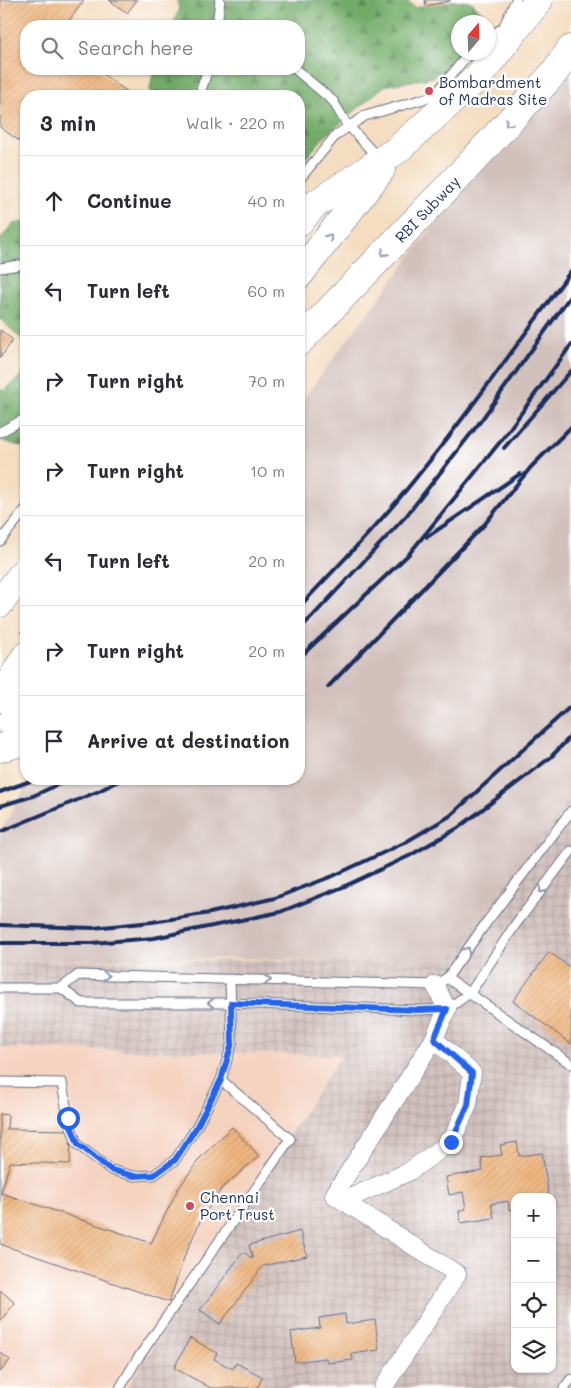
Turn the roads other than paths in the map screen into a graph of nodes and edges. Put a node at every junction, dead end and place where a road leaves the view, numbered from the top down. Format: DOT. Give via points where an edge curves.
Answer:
graph roads {
  1 [pos="220,0"];
  2 [pos="516,0"];
  3 [pos="540,0"];
  4 [pos="218,20"];
  5 [pos="496,32"];
  6 [pos="571,49"];
  7 [pos="463,60"];
  8 [pos="206,75"];
  9 [pos="302,75"];
  10 [pos="200,90"];
  11 [pos="349,126"];
  12 [pos="389,155"];
  13 [pos="305,173"];
  14 [pos="305,215"];
  15 [pos="20,265"];
  16 [pos="305,267"];
  17 [pos="0,268"];
  18 [pos="343,296"];
  19 [pos="305,336"];
  20 [pos="305,350"];
  21 [pos="20,421"];
  22 [pos="0,432"];
  23 [pos="20,517"];
  24 [pos="0,541"];
  25 [pos="20,578"];
  26 [pos="0,604"];
  27 [pos="20,666"];
  28 [pos="0,698"];
  29 [pos="20,716"];
  30 [pos="12,737"];
  31 [pos="571,811"];
  32 [pos="571,851"];
  33 [pos="230,979"];
  34 [pos="441,982"];
  35 [pos="0,988"];
  36 [pos="61,988"];
  37 [pos="470,993"];
  38 [pos="231,1003"];
  39 [pos="447,1009"];
  40 [pos="434,1039"];
  41 [pos="571,1064"];
  42 [pos="221,1080"];
  43 [pos="0,1082"];
  44 [pos="343,1201"];
  45 [pos="571,1379"];
  46 [pos="120,1388"];
  47 [pos="383,1388"];
  48 [pos="564,1388"];
  1 -- 4 [label="lane"];
  2 -- 5 [label="lane" via="503,28"];
  3 -- 12 [label="main road" via="476,78"];
  6 -- 18 [label="main road, RBI Subway, one-way" via="553,74"];
  7 -- 11 [label="lane" via="434,96 365,116"];
  8 -- 10 [label="lane"];
  9 -- 11 [label="lane" via="333,101"];
  11 -- 12 [label="lane"];
  11 -- 13 [label="lane" via="336,135"];
  12 -- 14 [label="main road" via="314,205"];
  16 -- 12 [label="main road, one-way"];
  15 -- 17 [label="lane"];
  18 -- 19 [label="main road, RBI Subway"];
  18 -- 20 [label="main road"];
  21 -- 22 [label="lane"];
  23 -- 24 [label="lane"];
  25 -- 26 [label="main road"];
  27 -- 28 [label="main road"];
  29 -- 30 [label="main road"];
  34 -- 31 [label="lane, one-way"];
  32 -- 37 [label="lane, one-way" via="515,925"];
  33 -- 34 [label="lane, one-way"];
  36 -- 33 [label="lane, one-way" via="78,976"];
  33 -- 38 [label="lane"];
  34 -- 37 [label="lane"];
  34 -- 39 [label="street"];
  35 -- 36 [label="lane"];
  38 -- 36 [label="lane, one-way" via="81,1004"];
  37 -- 39 [label="lane"];
  37 -- 41 [label="lane"];
  38 -- 39 [label="lane"];
  38 -- 42 [label="lane" via="232,1043"];
  39 -- 40 [label="street"];
  40 -- 44 [label="street" via="334,1195"];
  40 -- 44 [label="street" via="472,1073 468,1105 451,1142 408,1172"];
  42 -- 43 [label="lane" via="175,1160 154,1175 134,1176 111,1170 78,1144 68,1118 62,1083"];
  42 -- 46 [label="lane" via="290,1139"];
  44 -- 47 [label="street" via="457,1274"];
  45 -- 48 [label="lane"];
}
